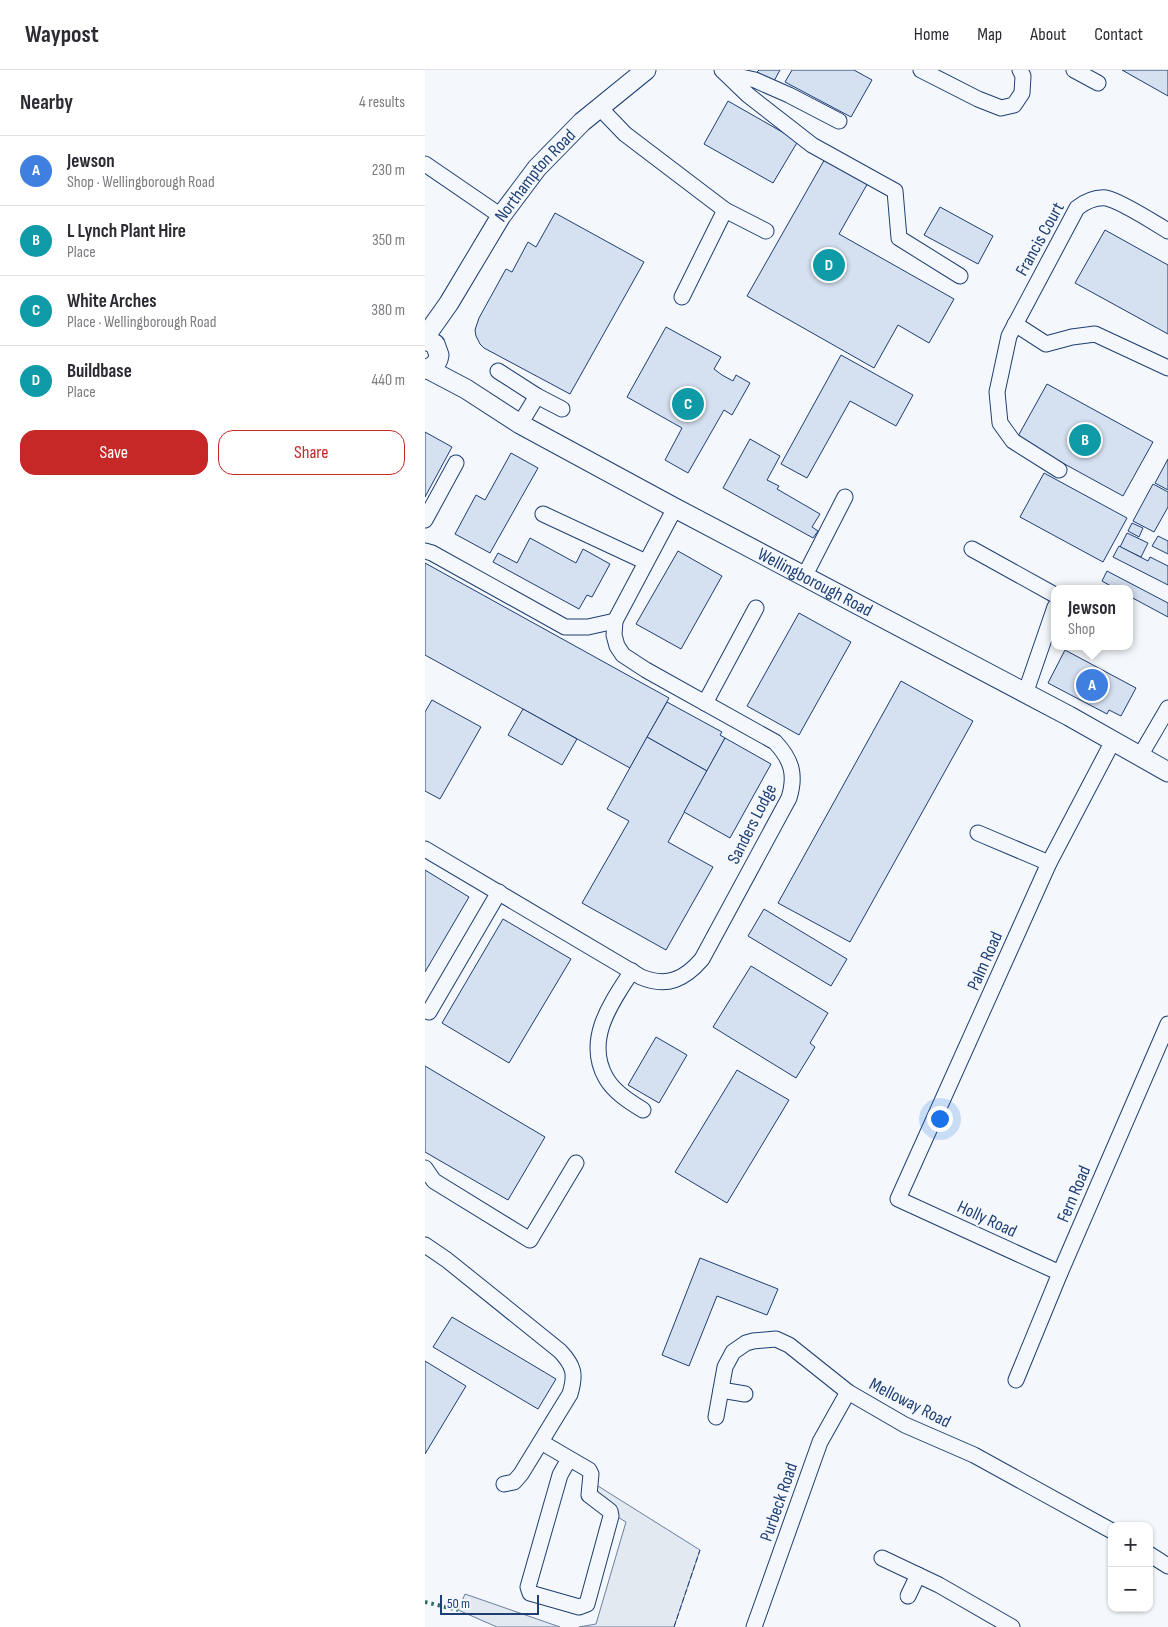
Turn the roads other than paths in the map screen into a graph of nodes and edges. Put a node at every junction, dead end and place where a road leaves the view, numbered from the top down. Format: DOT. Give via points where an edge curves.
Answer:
graph roads {
  1 [pos="646,70"];
  2 [pos="921,70"];
  3 [pos="1020,70"];
  4 [pos="724,72"];
  5 [pos="1081,72"];
  6 [pos="1098,84"];
  7 [pos="599,107"];
  8 [pos="839,121"];
  9 [pos="425,164"];
  10 [pos="725,210"];
  11 [pos="501,216"];
  12 [pos="766,231"];
  13 [pos="1168,231"];
  14 [pos="960,276"];
  15 [pos="682,297"];
  16 [pos="1015,324"];
  17 [pos="429,353"];
  18 [pos="1168,368"];
  19 [pos="498,371"];
  20 [pos="537,396"];
  21 [pos="562,409"];
  22 [pos="521,424"];
  23 [pos="456,463"];
  24 [pos="1059,470"];
  25 [pos="845,497"];
  26 [pos="675,508"];
  27 [pos="543,514"];
  28 [pos="425,520"];
  29 [pos="972,549"];
  30 [pos="425,552"];
  31 [pos="646,562"];
  32 [pos="804,577"];
  33 [pos="1051,593"];
  34 [pos="757,608"];
  35 [pos="1051,619"];
  36 [pos="615,621"];
  37 [pos="1025,694"];
  38 [pos="705,703"];
  39 [pos="1168,708"];
  40 [pos="1113,741"];
  41 [pos="1140,756"];
  42 [pos="1168,772"];
  43 [pos="978,832"];
  44 [pos="425,849"];
  45 [pos="1049,863"];
  46 [pos="499,892"];
  47 [pos="632,971"];
  48 [pos="429,1012"];
  49 [pos="1168,1024"];
  50 [pos="643,1110"];
  51 [pos="576,1163"];
  52 [pos="425,1168"];
  53 [pos="898,1199"];
  54 [pos="425,1245"];
  55 [pos="1060,1273"];
  56 [pos="1016,1380"];
  57 [pos="721,1390"];
  58 [pos="847,1392"];
  59 [pos="745,1394"];
  60 [pos="716,1417"];
  61 [pos="541,1442"];
  62 [pos="569,1459"];
  63 [pos="504,1484"];
  64 [pos="1108,1529"];
  65 [pos="1153,1557"];
  66 [pos="882,1558"];
  67 [pos="1168,1566"];
  68 [pos="918,1575"];
  69 [pos="908,1596"];
  70 [pos="754,1627"];
  71 [pos="1012,1627"];
  1 -- 7 [label="main road, Northampton Road"];
  2 -- 3 [label="street" via="1001,108 1013,105 1022,93"];
  4 -- 8 [label="street" via="772,87"];
  4 -- 14 [label="street" via="812,145 895,191 899,238"];
  5 -- 6 [label="street"];
  7 -- 10 [label="street" via="625,134"];
  7 -- 11 [label="main road, Northampton Road" via="537,168"];
  9 -- 11 [label="street"];
  10 -- 12 [label="street"];
  10 -- 15 [label="street"];
  11 -- 17 [label="main road, Northampton Road" via="449,303"];
  13 -- 16 [label="street, Francis Court" via="1106,198 1085,202 1077,208"];
  16 -- 18 [label="street" via="1046,344 1095,334"];
  16 -- 24 [label="street, Francis Court" via="1009,336 997,392 1000,423 1013,441"];
  17 -- 22 [label="main road, Wellingborough Road" via="466,389"];
  19 -- 20 [label="street"];
  20 -- 21 [label="street"];
  20 -- 22 [label="street"];
  22 -- 26 [label="main road, Wellingborough Road"];
  23 -- 28 [label="street"];
  25 -- 32 [label="street"];
  26 -- 31 [label="street"];
  26 -- 32 [label="main road, Wellingborough Road"];
  27 -- 31 [label="street"];
  29 -- 33 [label="street"];
  30 -- 36 [label="street" via="565,627"];
  31 -- 36 [label="street"];
  32 -- 37 [label="main road, Wellingborough Road"];
  34 -- 38 [label="street"];
  35 -- 37 [label="street"];
  36 -- 38 [label="street, Sanders Lodge" via="614,636 623,655"];
  37 -- 40 [label="main road, Wellingborough Road"];
  38 -- 47 [label="street, Sanders Lodge" via="775,742 791,768 791,790 702,959 687,975 663,982 651,981"];
  39 -- 41 [label="street"];
  40 -- 41 [label="main road, Wellingborough Road"];
  40 -- 45 [label="street, Palm Road"];
  41 -- 42 [label="main road, Wellingborough Road"];
  43 -- 45 [label="street"];
  44 -- 46 [label="street, Sanders Lodge"];
  45 -- 53 [label="street, Palm Road"];
  46 -- 47 [label="street, Sanders Lodge"];
  46 -- 48 [label="street"];
  47 -- 50 [label="street" via="604,1016 598,1041 599,1059 605,1077 625,1099"];
  49 -- 55 [label="street, Fern Road"];
  51 -- 52 [label="street" via="530,1240 434,1181"];
  53 -- 55 [label="street, Holly Road"];
  54 -- 61 [label="street" via="552,1345 572,1366 574,1382 570,1394"];
  55 -- 56 [label="street, Fern Road"];
  57 -- 58 [label="street, Melloway Road" via="725,1368 733,1352 746,1343 769,1339 789,1345"];
  57 -- 59 [label="street"];
  57 -- 60 [label="street, Melloway Road"];
  58 -- 64 [label="street, Melloway Road" via="905,1424 974,1455"];
  58 -- 70 [label="street, Purbeck Road" via="820,1442"];
  61 -- 62 [label="street"];
  61 -- 63 [label="street" via="521,1474 513,1482"];
  62 -- 62 [label="street" via="560,1475 528,1587 530,1593 579,1607 587,1604 611,1516 608,1508 589,1495 589,1470"];
  65 -- 67 [label="street"];
  66 -- 68 [label="street"];
  68 -- 69 [label="street"];
  68 -- 71 [label="street"];
}
